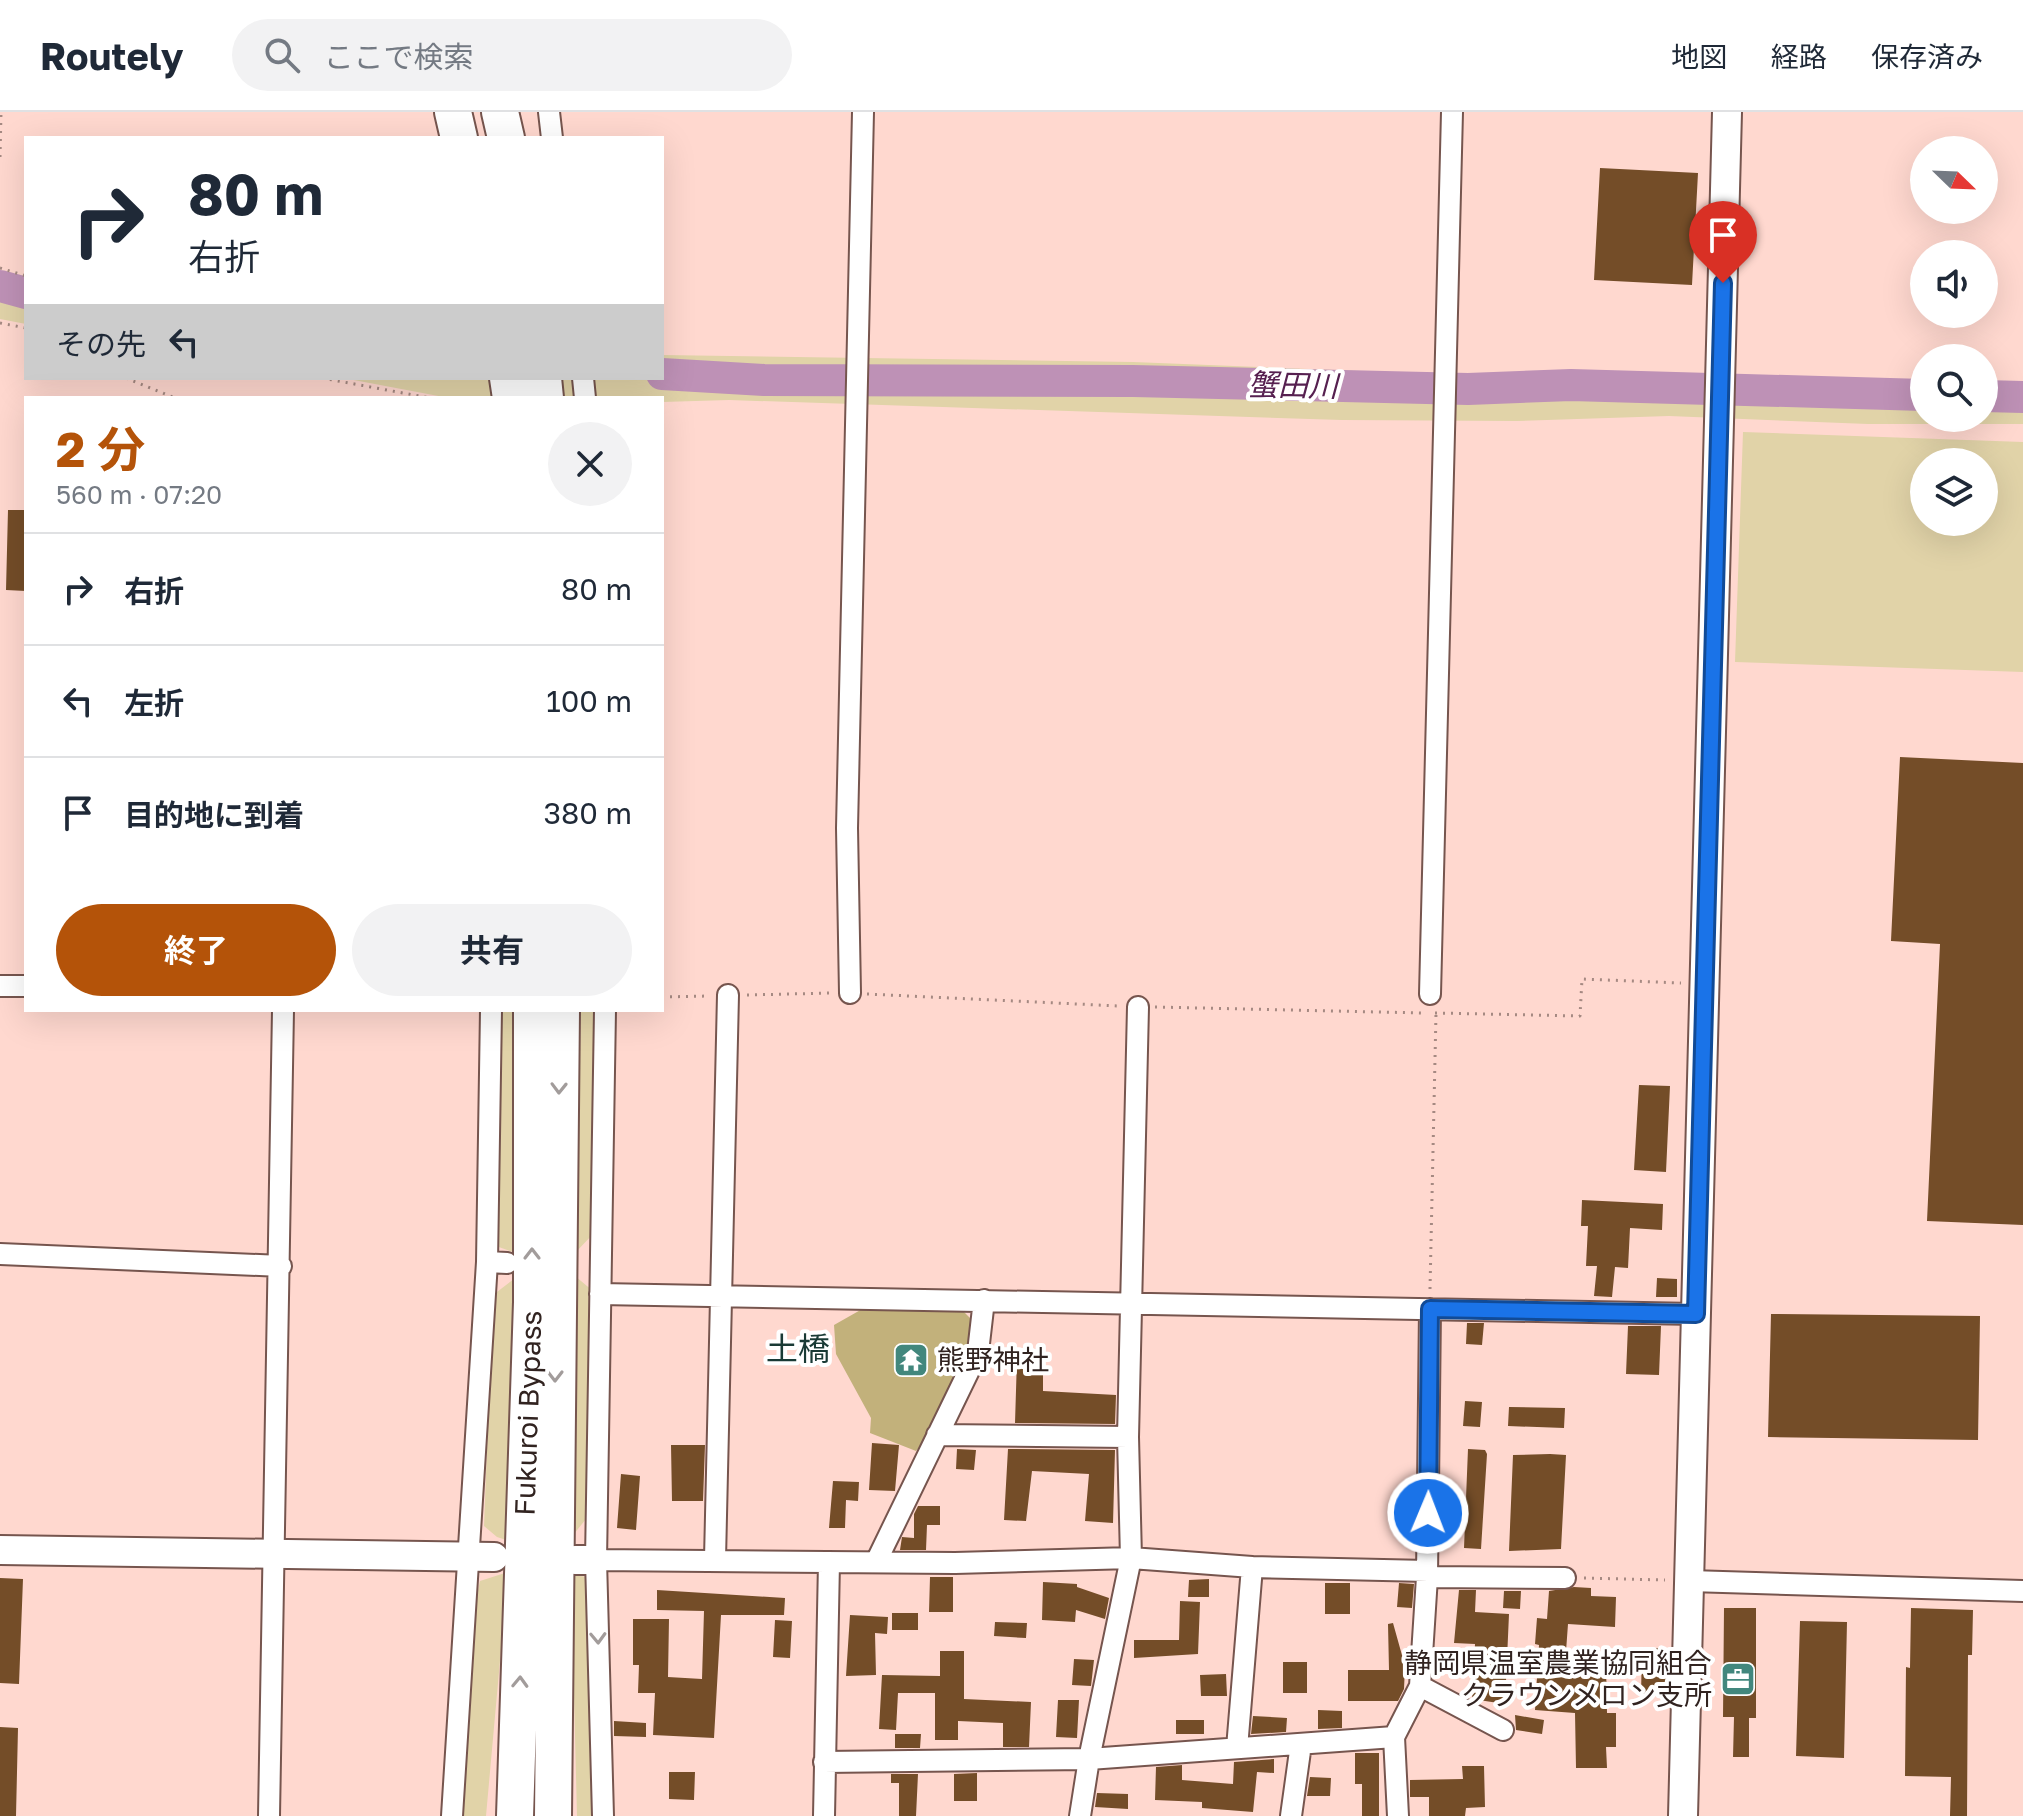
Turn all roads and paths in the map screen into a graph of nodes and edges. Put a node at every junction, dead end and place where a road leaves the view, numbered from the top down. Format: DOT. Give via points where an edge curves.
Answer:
graph roads {
  1 [pos="1,112"];
  2 [pos="439,112"];
  3 [pos="453,112"];
  4 [pos="469,112"];
  5 [pos="500,112"];
  6 [pos="526,112"];
  7 [pos="549,112"];
  8 [pos="863,112"];
  9 [pos="1452,112"];
  10 [pos="1727,112"];
  11 [pos="444,136"];
  12 [pos="459,136"];
  13 [pos="475,136"];
  14 [pos="506,136"];
  15 [pos="530,136"];
  16 [pos="552,136"];
  17 [pos="0,157"];
  18 [pos="0,268"];
  19 [pos="24,275"];
  20 [pos="0,323"];
  21 [pos="24,328"];
  22 [pos="131,380"];
  23 [pos="333,380"];
  24 [pos="170,396"];
  25 [pos="419,396"];
  26 [pos="1705,983"];
  27 [pos="0,986"];
  28 [pos="24,986"];
  29 [pos="850,993"];
  30 [pos="728,995"];
  31 [pos="664,997"];
  32 [pos="1433,1004"];
  33 [pos="1138,1007"];
  34 [pos="283,1012"];
  35 [pos="491,1012"];
  36 [pos="532,1012"];
  37 [pos="561,1012"];
  38 [pos="605,1012"];
  39 [pos="0,1254"];
  40 [pos="281,1266"];
  41 [pos="600,1294"];
  42 [pos="722,1295"];
  43 [pos="984,1300"];
  44 [pos="1131,1303"];
  45 [pos="1430,1309"];
  46 [pos="1696,1314"];
  47 [pos="937,1435"];
  48 [pos="1128,1437"];
  49 [pos="0,1550"];
  50 [pos="276,1556"];
  51 [pos="481,1557"];
  52 [pos="1131,1558"];
  53 [pos="715,1559"];
  54 [pos="586,1560"];
  55 [pos="877,1560"];
  56 [pos="829,1562"];
  57 [pos="1252,1567"];
  58 [pos="1427,1574"];
  59 [pos="1565,1578"];
  60 [pos="1690,1581"];
  61 [pos="2023,1591"];
  62 [pos="1420,1686"];
  63 [pos="1503,1730"];
  64 [pos="1394,1737"];
  65 [pos="518,1740"];
  66 [pos="555,1742"];
  67 [pos="1301,1744"];
  68 [pos="1237,1748"];
  69 [pos="1089,1759"];
  70 [pos="824,1762"];
  71 [pos="269,1816"];
  72 [pos="452,1816"];
  73 [pos="499,1816"];
  74 [pos="515,1816"];
  75 [pos="553,1816"];
  76 [pos="568,1816"];
  77 [pos="603,1816"];
  78 [pos="824,1816"];
  79 [pos="1080,1816"];
  80 [pos="1291,1816"];
  81 [pos="1398,1816"];
  82 [pos="1683,1816"];
  1 -- 17 [label="path"];
  2 -- 11 [label="street"];
  3 -- 12 [label="highway"];
  4 -- 13 [label="highway"];
  5 -- 14 [label="highway"];
  6 -- 15 [label="highway"];
  7 -- 16 [label="street"];
  8 -- 29 [label="street" via="847,828"];
  9 -- 32 [label="street"];
  10 -- 26 [label="street"];
  18 -- 19 [label="path"];
  20 -- 21 [label="path"];
  22 -- 24 [label="path"];
  23 -- 25 [label="path"];
  26 -- 32 [label="path" via="1582,979 1580,1016"];
  26 -- 46 [label="street"];
  27 -- 28 [label="street"];
  29 -- 30 [label="path"];
  29 -- 33 [label="path"];
  30 -- 31 [label="path"];
  30 -- 42 [label="street"];
  32 -- 33 [label="path"];
  32 -- 45 [label="path"];
  33 -- 44 [label="street"];
  34 -- 40 [label="street"];
  35 -- 51 [label="street" via="497,1263"];
  65 -- 36 [label="highway, Fukuroi Bypass, one-way" via="532,1302"];
  37 -- 66 [label="highway, Fukuroi Bypass, one-way"];
  38 -- 41 [label="street" via="591,1264"];
  39 -- 40 [label="street"];
  40 -- 50 [label="street"];
  41 -- 42 [label="street"];
  41 -- 54 [label="street"];
  42 -- 43 [label="street"];
  42 -- 53 [label="street"];
  43 -- 44 [label="street"];
  43 -- 47 [label="street" via="978,1352"];
  44 -- 45 [label="street"];
  44 -- 48 [label="street"];
  45 -- 46 [label="street"];
  45 -- 58 [label="street"];
  46 -- 60 [label="street"];
  47 -- 48 [label="street"];
  47 -- 55 [label="street"];
  48 -- 52 [label="street"];
  49 -- 50 [label="street"];
  50 -- 51 [label="street"];
  50 -- 71 [label="street"];
  51 -- 72 [label="street"];
  52 -- 55 [label="street"];
  52 -- 57 [label="street"];
  52 -- 69 [label="street"];
  53 -- 54 [label="street"];
  53 -- 56 [label="street"];
  54 -- 77 [label="street, one-way"];
  55 -- 56 [label="street"];
  56 -- 70 [label="street"];
  57 -- 58 [label="street"];
  57 -- 68 [label="street"];
  58 -- 59 [label="street"];
  58 -- 62 [label="street"];
  59 -- 60 [label="path"];
  60 -- 61 [label="street"];
  60 -- 82 [label="street"];
  62 -- 63 [label="street"];
  62 -- 64 [label="street"];
  64 -- 67 [label="street"];
  64 -- 81 [label="street"];
  65 -- 73 [label="highway"];
  65 -- 74 [label="highway, Fukuroi Bypass"];
  66 -- 75 [label="highway, Fukuroi Bypass"];
  66 -- 76 [label="highway"];
  67 -- 68 [label="street"];
  67 -- 80 [label="street"];
  68 -- 69 [label="street"];
  69 -- 70 [label="street"];
  69 -- 79 [label="street"];
  70 -- 78 [label="street"];
}
